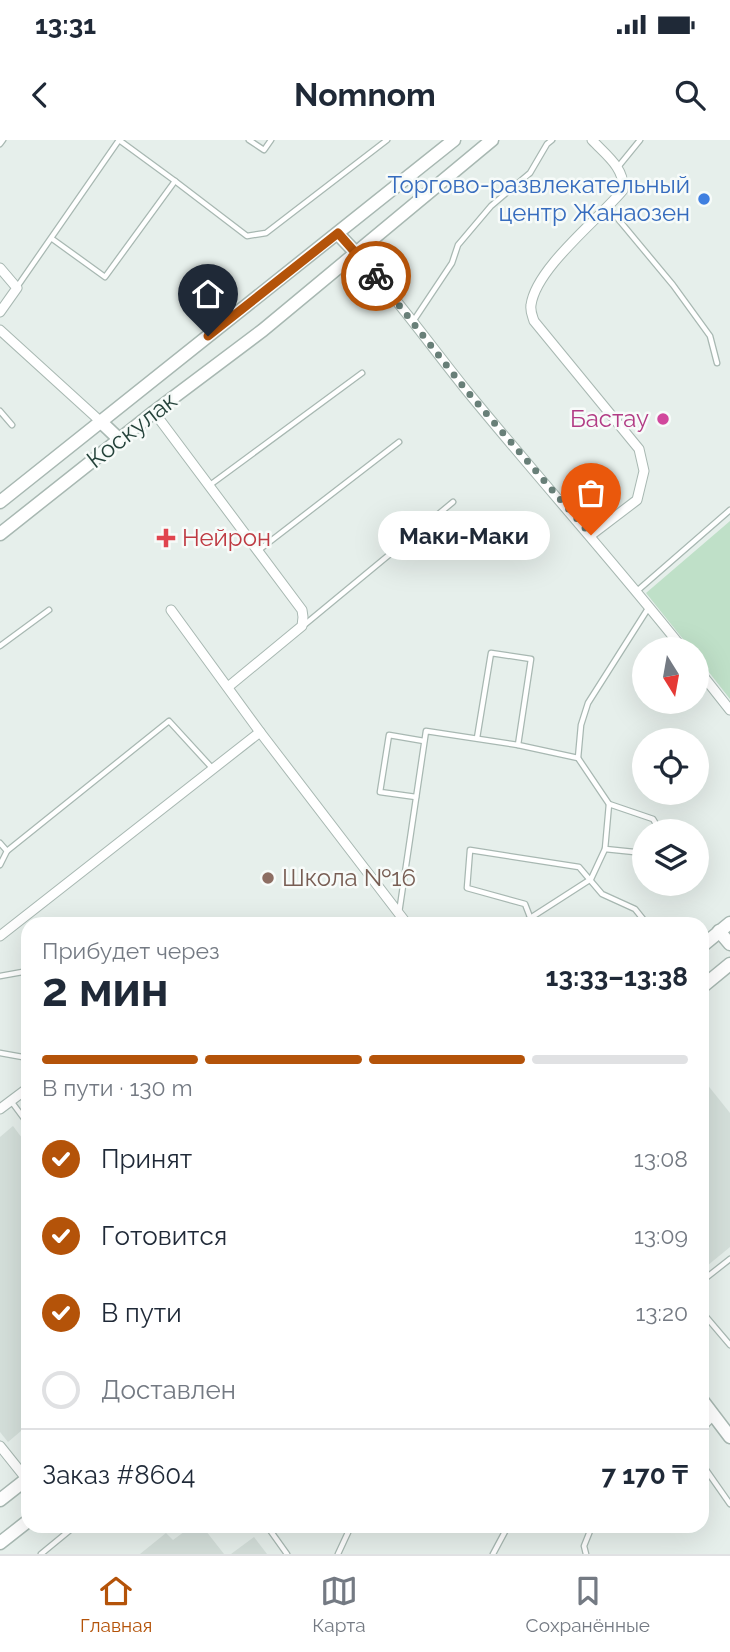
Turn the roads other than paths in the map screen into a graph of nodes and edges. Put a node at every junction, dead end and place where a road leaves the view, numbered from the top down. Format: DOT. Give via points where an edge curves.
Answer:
graph roads {
  1 [pos="3,140"];
  2 [pos="249,140"];
  3 [pos="271,140"];
  4 [pos="387,140"];
  5 [pos="454,140"];
  6 [pos="492,140"];
  7 [pos="552,140"];
  8 [pos="592,140"];
  9 [pos="640,140"];
  10 [pos="0,144"];
  11 [pos="618,167"];
  12 [pos="175,181"];
  13 [pos="609,208"];
  14 [pos="338,233"];
  15 [pos="51,239"];
  16 [pos="356,253"];
  17 [pos="0,268"];
  18 [pos="17,288"];
  19 [pos="0,312"];
  20 [pos="414,321"];
  21 [pos="0,330"];
  22 [pos="717,363"];
  23 [pos="362,373"];
  24 [pos="0,411"];
  25 [pos="154,412"];
  26 [pos="100,421"];
  27 [pos="12,425"];
  28 [pos="120,440"];
  29 [pos="399,442"];
  30 [pos="210,485"];
  31 [pos="0,502"];
  32 [pos="453,502"];
  33 [pos="730,510"];
  34 [pos="0,534"];
  35 [pos="591,535"];
  36 [pos="259,550"];
  37 [pos="637,591"];
  38 [pos="649,606"];
  39 [pos="49,610"];
  40 [pos="171,610"];
  41 [pos="302,626"];
  42 [pos="674,637"];
  43 [pos="0,646"];
  44 [pos="709,683"];
  45 [pos="228,687"];
  46 [pos="730,710"];
  47 [pos="260,732"];
  48 [pos="477,738"];
  49 [pos="424,741"];
  50 [pos="518,745"];
  51 [pos="578,758"];
  52 [pos="214,769"];
  53 [pos="416,797"];
  54 [pos="609,804"];
  55 [pos="653,819"];
  56 [pos="0,843"];
  57 [pos="606,849"];
  58 [pos="7,851"];
  59 [pos="632,852"];
  60 [pos="0,865"];
  61 [pos="590,879"];
  62 [pos="399,914"];
  63 [pos="24,917"];
  64 [pos="401,917"];
  65 [pos="530,917"];
  66 [pos="641,917"];
  67 [pos="21,920"];
  68 [pos="730,923"];
  69 [pos="719,931"];
  70 [pos="0,936"];
  71 [pos="709,940"];
  72 [pos="730,944"];
  73 [pos="730,964"];
  74 [pos="21,972"];
  75 [pos="0,976"];
  76 [pos="709,981"];
  77 [pos="0,1054"];
  78 [pos="21,1057"];
  79 [pos="21,1093"];
  80 [pos="11,1101"];
  81 [pos="0,1109"];
  82 [pos="21,1115"];
  83 [pos="730,1259"];
  84 [pos="709,1276"];
  85 [pos="709,1320"];
  86 [pos="730,1346"];
  87 [pos="709,1409"];
  88 [pos="715,1417"];
  89 [pos="709,1423"];
  90 [pos="730,1437"];
  91 [pos="0,1446"];
  92 [pos="21,1472"];
  93 [pos="709,1474"];
  94 [pos="21,1484"];
  95 [pos="0,1500"];
  96 [pos="730,1504"];
  97 [pos="21,1526"];
  98 [pos="66,1533"];
  99 [pos="272,1533"];
  100 [pos="348,1533"];
  101 [pos="504,1533"];
  102 [pos="589,1533"];
  103 [pos="0,1543"];
  104 [pos="41,1554"];
  105 [pos="287,1554"];
  106 [pos="338,1554"];
  107 [pos="493,1554"];
  108 [pos="586,1554"];
  1 -- 10 [label="lane"];
  2 -- 3 [label="lane" via="264,150"];
  4 -- 12 [label="lane" via="266,233 247,236"];
  5 -- 14 [label="street, Коскулак"];
  6 -- 16 [label="street, Коскулак"];
  7 -- 20 [label="lane" via="530,173 491,206 458,245 452,263"];
  8 -- 11 [label="street"];
  9 -- 11 [label="lane"];
  11 -- 13 [label="street" via="623,190"];
  12 -- 15 [label="lane" via="105,277"];
  12 -- 15 [label="lane" via="119,140"];
  13 -- 22 [label="lane" via="710,336"];
  13 -- 35 [label="street" via="562,253 533,296 530,309 534,321 639,449 644,471 637,500"];
  14 -- 16 [label="street"];
  14 -- 26 [label="street, Коскулак"];
  15 -- 18 [label="lane"];
  16 -- 20 [label="street"];
  16 -- 25 [label="street, Коскулак"];
  17 -- 18 [label="street"];
  18 -- 19 [label="street"];
  20 -- 35 [label="street" via="466,390"];
  21 -- 26 [label="street"];
  23 -- 30 [label="lane"];
  24 -- 27 [label="lane"];
  25 -- 28 [label="street, Коскулак"];
  25 -- 30 [label="street"];
  26 -- 28 [label="street"];
  26 -- 31 [label="street, Коскулак"];
  28 -- 34 [label="street, Коскулак"];
  29 -- 36 [label="lane"];
  30 -- 36 [label="street"];
  32 -- 41 [label="lane"];
  33 -- 37 [label="lane"];
  35 -- 37 [label="street"];
  36 -- 41 [label="street" via="302,610"];
  37 -- 38 [label="street"];
  38 -- 42 [label="street"];
  38 -- 51 [label="lane" via="588,703"];
  39 -- 43 [label="lane"];
  40 -- 45 [label="street"];
  41 -- 45 [label="street"];
  44 -- 46 [label="street"];
  45 -- 47 [label="street"];
  47 -- 52 [label="street"];
  47 -- 62 [label="street"];
  48 -- 49 [label="lane" via="426,731"];
  48 -- 50 [label="lane"];
  48 -- 50 [label="lane" via="491,653 531,659"];
  49 -- 53 [label="lane"];
  49 -- 53 [label="lane" via="388,735 383,769 380,792"];
  50 -- 51 [label="lane"];
  51 -- 54 [label="lane"];
  52 -- 58 [label="lane" via="169,721"];
  52 -- 63 [label="street"];
  53 -- 62 [label="lane"];
  54 -- 55 [label="lane"];
  54 -- 57 [label="lane"];
  56 -- 58 [label="lane"];
  57 -- 59 [label="lane"];
  57 -- 61 [label="lane"];
  58 -- 60 [label="lane"];
  61 -- 65 [label="lane"];
  61 -- 65 [label="lane" via="579,867 470,850 467,888 525,904"];
  61 -- 66 [label="lane" via="602,894 635,909"];
  62 -- 64 [label="street"];
  67 -- 70 [label="street"];
  68 -- 69 [label="street"];
  69 -- 71 [label="street"];
  69 -- 72 [label="street"];
  73 -- 76 [label="street"];
  74 -- 75 [label="lane"];
  77 -- 78 [label="lane"];
  79 -- 80 [label="street"];
  80 -- 81 [label="street"];
  80 -- 82 [label="lane"];
  83 -- 84 [label="lane"];
  85 -- 86 [label="lane"];
  87 -- 88 [label="street"];
  88 -- 89 [label="lane"];
  88 -- 90 [label="street"];
  91 -- 92 [label="street"];
  93 -- 96 [label="lane"];
  94 -- 95 [label="street"];
  97 -- 103 [label="street"];
  98 -- 104 [label="lane"];
  99 -- 105 [label="lane"];
  100 -- 106 [label="lane"];
  101 -- 107 [label="lane"];
  102 -- 108 [label="lane"];
}
